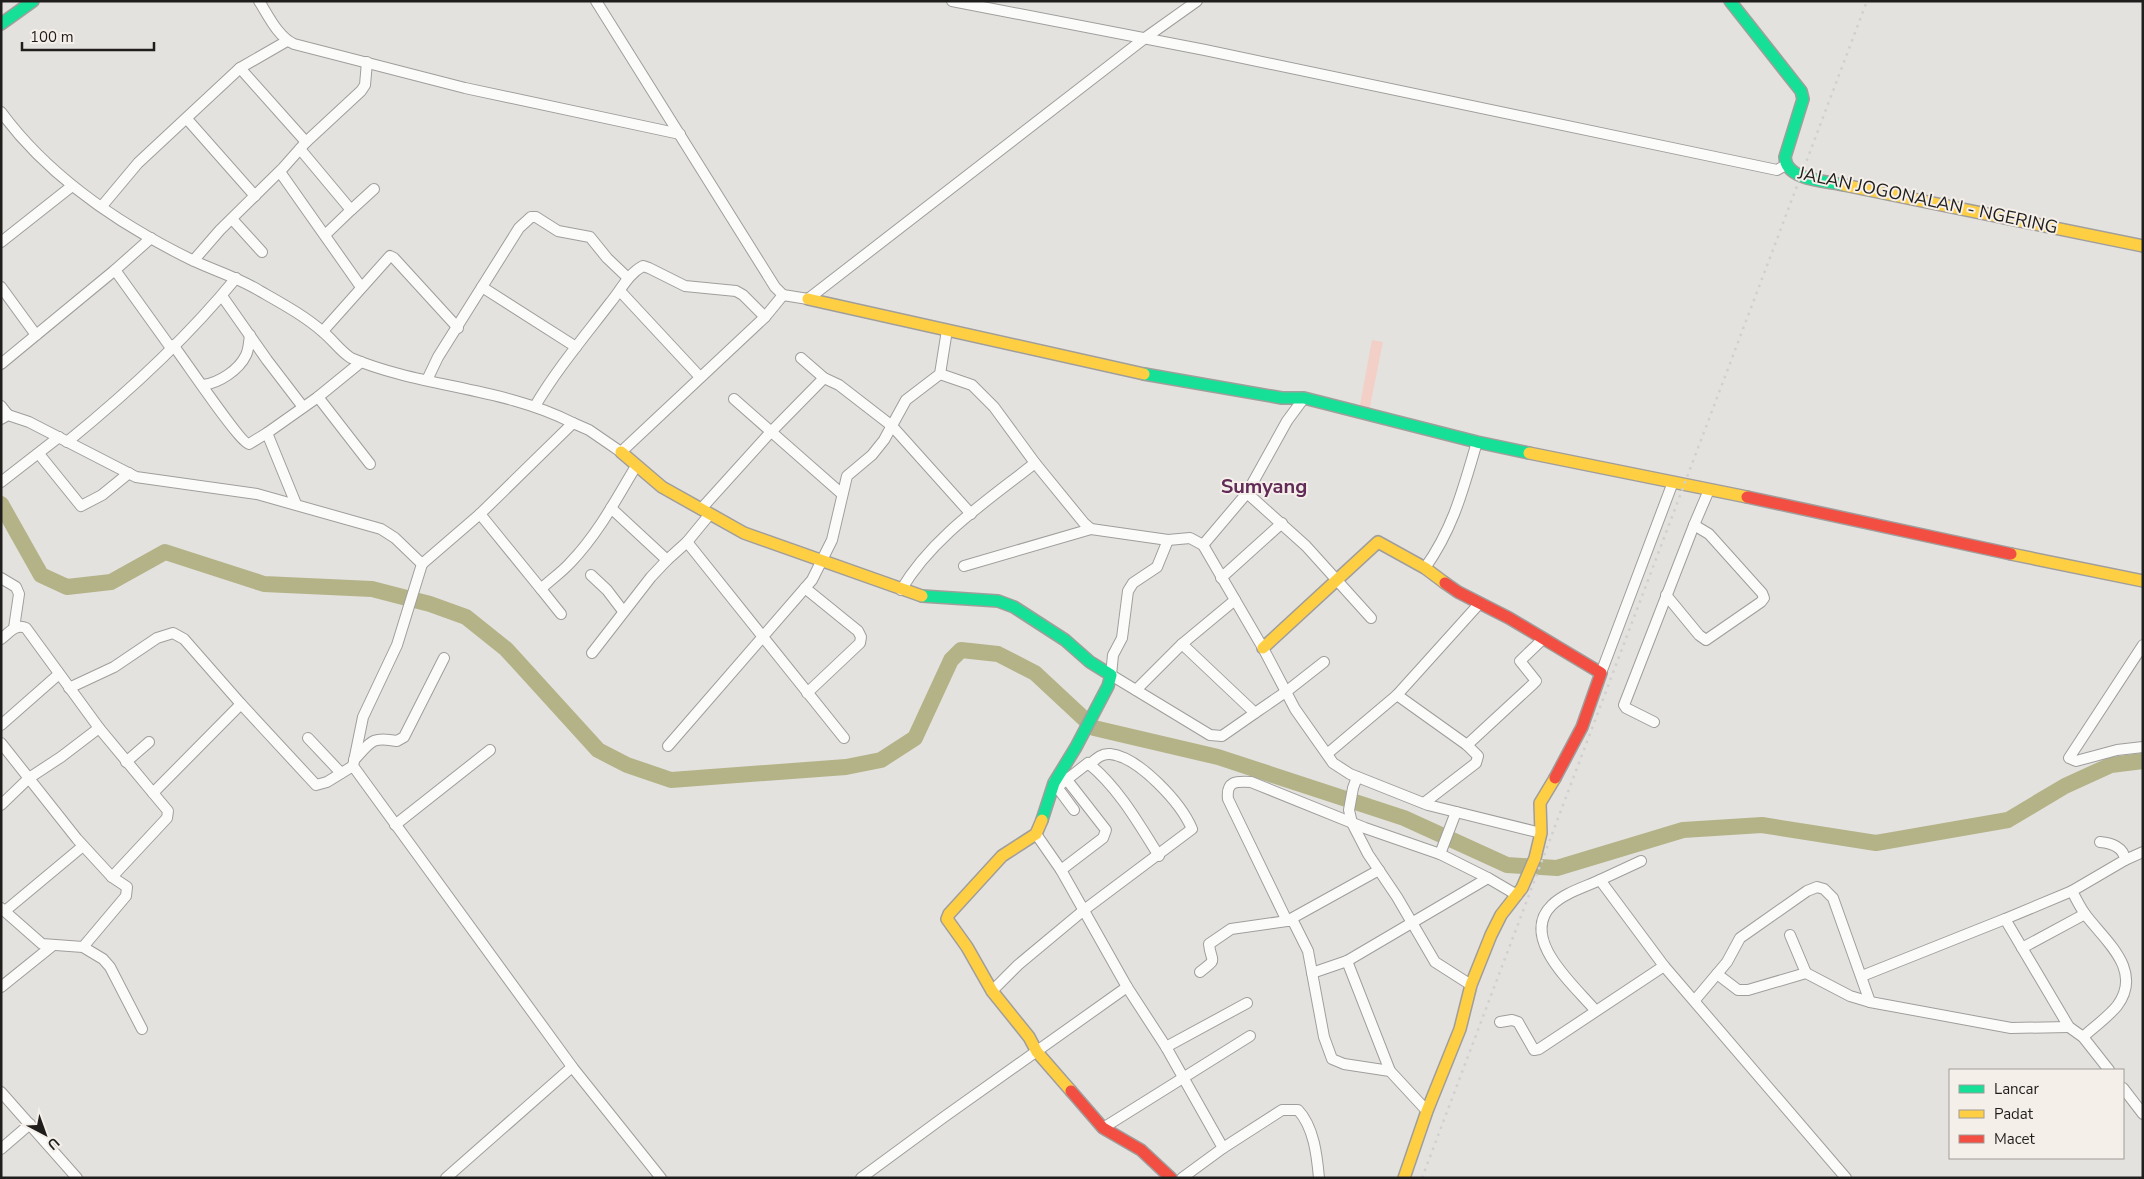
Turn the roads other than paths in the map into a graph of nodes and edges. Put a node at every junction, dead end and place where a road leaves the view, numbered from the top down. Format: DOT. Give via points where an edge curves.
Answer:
graph roads {
  1 [pos="33,1"];
  2 [pos="259,1"];
  3 [pos="596,1"];
  4 [pos="952,1"];
  5 [pos="1197,1"];
  6 [pos="1730,1"];
  7 [pos="1,24"];
  8 [pos="1145,38"];
  9 [pos="287,41"];
  10 [pos="367,62"];
  11 [pos="240,68"];
  12 [pos="1,112"];
  13 [pos="187,119"];
  14 [pos="5,123"];
  15 [pos="680,134"];
  16 [pos="303,146"];
  17 [pos="1786,165"];
  18 [pos="280,172"];
  19 [pos="72,186"];
  20 [pos="374,188"];
  21 [pos="255,196"];
  22 [pos="102,206"];
  23 [pos="351,210"];
  24 [pos="232,219"];
  25 [pos="325,235"];
  26 [pos="151,238"];
  27 [pos="1,242"];
  28 [pos="2143,246"];
  29 [pos="262,252"];
  30 [pos="194,260"];
  31 [pos="116,270"];
  32 [pos="236,278"];
  33 [pos="628,278"];
  34 [pos="1,287"];
  35 [pos="361,287"];
  36 [pos="482,287"];
  37 [pos="620,291"];
  38 [pos="783,295"];
  39 [pos="222,296"];
  40 [pos="808,300"];
  41 [pos="765,317"];
  42 [pos="458,328"];
  43 [pos="947,330"];
  44 [pos="323,331"];
  45 [pos="36,335"];
  46 [pos="250,335"];
  47 [pos="172,346"];
  48 [pos="576,347"];
  49 [pos="801,358"];
  50 [pos="361,362"];
  51 [pos="1,364"];
  52 [pos="940,374"];
  53 [pos="700,377"];
  54 [pos="824,378"];
  55 [pos="427,380"];
  56 [pos="203,384"];
  57 [pos="318,397"];
  58 [pos="1304,398"];
  59 [pos="734,399"];
  60 [pos="535,406"];
  61 [pos="303,407"];
  62 [pos="5,415"];
  63 [pos="573,423"];
  64 [pos="892,426"];
  65 [pos="267,432"];
  66 [pos="771,432"];
  67 [pos="59,441"];
  68 [pos="1477,442"];
  69 [pos="621,452"];
  70 [pos="39,454"];
  71 [pos="1035,463"];
  72 [pos="370,464"];
  73 [pos="636,466"];
  74 [pos="129,473"];
  75 [pos="1,482"];
  76 [pos="1673,482"];
  77 [pos="1709,490"];
  78 [pos="1247,493"];
  79 [pos="842,494"];
  80 [pos="296,504"];
  81 [pos="611,508"];
  82 [pos="706,512"];
  83 [pos="480,514"];
  84 [pos="970,514"];
  85 [pos="1282,523"];
  86 [pos="1694,525"];
  87 [pos="1091,529"];
  88 [pos="1168,540"];
  89 [pos="687,542"];
  90 [pos="1202,546"];
  91 [pos="666,560"];
  92 [pos="822,562"];
  93 [pos="422,564"];
  94 [pos="964,566"];
  95 [pos="1425,568"];
  96 [pos="591,575"];
  97 [pos="1,578"];
  98 [pos="1221,578"];
  99 [pos="1338,580"];
  100 [pos="2143,581"];
  101 [pos="805,588"];
  102 [pos="540,589"];
  103 [pos="901,590"];
  104 [pos="1666,595"];
  105 [pos="1235,600"];
  106 [pos="1479,604"];
  107 [pos="623,611"];
  108 [pos="560,614"];
  109 [pos="1371,618"];
  110 [pos="14,628"];
  111 [pos="763,637"];
  112 [pos="1,639"];
  113 [pos="1543,639"];
  114 [pos="1182,644"];
  115 [pos="2143,645"];
  116 [pos="1264,648"];
  117 [pos="592,653"];
  118 [pos="444,658"];
  119 [pos="1324,662"];
  120 [pos="1601,673"];
  121 [pos="60,674"];
  122 [pos="1109,681"];
  123 [pos="69,688"];
  124 [pos="1136,690"];
  125 [pos="1287,691"];
  126 [pos="807,693"];
  127 [pos="1397,694"];
  128 [pos="241,704"];
  129 [pos="1255,713"];
  130 [pos="1654,722"];
  131 [pos="1,726"];
  132 [pos="100,728"];
  133 [pos="308,738"];
  134 [pos="844,738"];
  135 [pos="150,742"];
  136 [pos="1,743"];
  137 [pos="1466,745"];
  138 [pos="668,746"];
  139 [pos="2143,747"];
  140 [pos="490,750"];
  141 [pos="1328,754"];
  142 [pos="126,762"];
  143 [pos="353,763"];
  144 [pos="1089,764"];
  145 [pos="340,773"];
  146 [pos="1358,777"];
  147 [pos="29,778"];
  148 [pos="1067,780"];
  149 [pos="1054,783"];
  150 [pos="153,794"];
  151 [pos="1424,803"];
  152 [pos="1,805"];
  153 [pos="1074,810"];
  154 [pos="1455,814"];
  155 [pos="1352,823"];
  156 [pos="396,825"];
  157 [pos="1541,833"];
  158 [pos="1036,834"];
  159 [pos="2100,842"];
  160 [pos="83,846"];
  161 [pos="1441,852"];
  162 [pos="2143,852"];
  163 [pos="1159,856"];
  164 [pos="2126,860"];
  165 [pos="1641,861"];
  166 [pos="1061,870"];
  167 [pos="1379,870"];
  168 [pos="112,877"];
  169 [pos="1488,878"];
  170 [pos="1600,880"];
  171 [pos="2072,891"];
  172 [pos="1519,892"];
  173 [pos="3,909"];
  174 [pos="1084,910"];
  175 [pos="2085,914"];
  176 [pos="2005,920"];
  177 [pos="1287,921"];
  178 [pos="1413,922"];
  179 [pos="1790,935"];
  180 [pos="52,946"];
  181 [pos="82,948"];
  182 [pos="2022,948"];
  183 [pos="1347,961"];
  184 [pos="1664,966"];
  185 [pos="1200,972"];
  186 [pos="1312,973"];
  187 [pos="1806,973"];
  188 [pos="1717,974"];
  189 [pos="1862,976"];
  190 [pos="1471,985"];
  191 [pos="1,987"];
  192 [pos="1128,987"];
  193 [pos="992,990"];
  194 [pos="1695,1000"];
  195 [pos="1870,1002"];
  196 [pos="1248,1003"];
  197 [pos="1595,1010"];
  198 [pos="1500,1022"];
  199 [pos="2069,1027"];
  200 [pos="142,1029"];
  201 [pos="1250,1036"];
  202 [pos="2083,1037"];
  203 [pos="1166,1047"];
  204 [pos="1037,1052"];
  205 [pos="572,1066"];
  206 [pos="2108,1069"];
  207 [pos="1390,1071"];
  208 [pos="1184,1078"];
  209 [pos="2124,1089"];
  210 [pos="1,1092"];
  211 [pos="1427,1111"];
  212 [pos="2143,1114"];
  213 [pos="30,1124"];
  214 [pos="1103,1128"];
  215 [pos="1224,1148"];
  216 [pos="1,1149"];
  217 [pos="77,1178"];
  218 [pos="446,1178"];
  219 [pos="661,1178"];
  220 [pos="861,1178"];
  221 [pos="1171,1178"];
  222 [pos="1182,1178"];
  223 [pos="1319,1178"];
  224 [pos="1404,1178"];
  225 [pos="1846,1178"];
  1 -- 7 [label="street"];
  2 -- 9 [label="street"];
  3 -- 15 [label="street"];
  4 -- 8 [label="street"];
  5 -- 8 [label="street"];
  6 -- 17 [label="street, JALAN JOGONALAN - NGERING" via="1801,91 1802,107 1785,157"];
  8 -- 17 [label="street" via="1777,170"];
  8 -- 40 [label="street"];
  9 -- 10 [label="street"];
  9 -- 11 [label="street"];
  10 -- 15 [label="street" via="465,88"];
  10 -- 16 [label="street" via="364,88"];
  11 -- 13 [label="street"];
  11 -- 16 [label="street"];
  12 -- 14 [label="street"];
  13 -- 21 [label="street"];
  13 -- 22 [label="street" via="138,163"];
  14 -- 19 [label="street"];
  15 -- 38 [label="street"];
  16 -- 18 [label="street"];
  16 -- 23 [label="street"];
  17 -- 28 [label="street, JALAN JOGONALAN - NGERING" via="1806,177"];
  18 -- 21 [label="street"];
  18 -- 25 [label="street"];
  19 -- 22 [label="street"];
  19 -- 27 [label="street"];
  20 -- 23 [label="street"];
  21 -- 24 [label="street"];
  22 -- 26 [label="street"];
  23 -- 25 [label="street"];
  24 -- 29 [label="street"];
  24 -- 30 [label="street"];
  25 -- 35 [label="street"];
  26 -- 30 [label="street"];
  26 -- 31 [label="street"];
  30 -- 32 [label="street"];
  31 -- 45 [label="street"];
  31 -- 47 [label="street"];
  32 -- 39 [label="street"];
  32 -- 44 [label="street"];
  33 -- 36 [label="street" via="590,237 558,231 533,216 520,228"];
  33 -- 37 [label="street"];
  33 -- 41 [label="street" via="646,266 685,286 730,289 742,295"];
  34 -- 45 [label="street"];
  35 -- 42 [label="street" via="387,258 392,257"];
  35 -- 44 [label="street"];
  36 -- 42 [label="street"];
  36 -- 48 [label="street"];
  37 -- 48 [label="street"];
  37 -- 53 [label="street"];
  38 -- 40 [label="street"];
  38 -- 41 [label="street"];
  39 -- 46 [label="street"];
  39 -- 47 [label="street"];
  40 -- 43 [label="street"];
  41 -- 53 [label="street"];
  42 -- 55 [label="street"];
  43 -- 52 [label="street"];
  43 -- 58 [label="street" via="1173,380 1286,399"];
  44 -- 50 [label="street" via="342,352"];
  45 -- 51 [label="street"];
  46 -- 56 [label="street" via="246,356 239,365 212,384"];
  46 -- 61 [label="street"];
  47 -- 56 [label="street"];
  47 -- 67 [label="street" via="97,418"];
  48 -- 60 [label="street"];
  49 -- 54 [label="street"];
  50 -- 55 [label="street"];
  50 -- 57 [label="street"];
  52 -- 64 [label="street" via="911,395"];
  52 -- 71 [label="street" via="979,391"];
  53 -- 69 [label="street"];
  54 -- 64 [label="street" via="839,385"];
  54 -- 66 [label="street"];
  55 -- 60 [label="street"];
  56 -- 65 [label="street" via="233,431 246,445"];
  57 -- 61 [label="street"];
  57 -- 72 [label="street"];
  58 -- 68 [label="street"];
  58 -- 78 [label="street" via="1287,421"];
  59 -- 66 [label="street"];
  60 -- 63 [label="street"];
  61 -- 65 [label="street"];
  62 -- 67 [label="street" via="30,422"];
  63 -- 69 [label="street"];
  63 -- 83 [label="street"];
  64 -- 79 [label="street" via="872,455 847,476"];
  64 -- 84 [label="street"];
  65 -- 80 [label="street"];
  66 -- 79 [label="street"];
  66 -- 82 [label="street"];
  67 -- 70 [label="street"];
  67 -- 74 [label="street"];
  68 -- 76 [label="street"];
  68 -- 95 [label="street" via="1455,515"];
  69 -- 73 [label="street"];
  70 -- 74 [label="street" via="80,506 102,495"];
  70 -- 75 [label="street"];
  71 -- 84 [label="street"];
  71 -- 87 [label="street"];
  73 -- 81 [label="street"];
  73 -- 82 [label="street" via="662,487"];
  74 -- 80 [label="street" via="147,480 257,494"];
  76 -- 77 [label="street"];
  76 -- 120 [label="street"];
  77 -- 86 [label="street"];
  77 -- 100 [label="street"];
  78 -- 85 [label="street"];
  78 -- 90 [label="street"];
  79 -- 92 [label="street" via="832,540"];
  80 -- 93 [label="street" via="381,529 396,538"];
  81 -- 91 [label="street"];
  81 -- 102 [label="street" via="571,563"];
  82 -- 89 [label="street"];
  82 -- 92 [label="street" via="744,533"];
  83 -- 93 [label="street"];
  83 -- 102 [label="street"];
  84 -- 103 [label="street" via="926,554"];
  85 -- 98 [label="street"];
  85 -- 99 [label="street"];
  86 -- 104 [label="street"];
  86 -- 104 [label="street" via="1709,534 1764,598 1706,640"];
  87 -- 88 [label="street"];
  87 -- 94 [label="street"];
  88 -- 90 [label="street" via="1190,538"];
  88 -- 122 [label="street" via="1157,567 1133,583 1128,591 1122,638 1113,655"];
  89 -- 91 [label="street"];
  89 -- 111 [label="street"];
  90 -- 98 [label="street"];
  91 -- 107 [label="street"];
  92 -- 101 [label="street"];
  92 -- 103 [label="street"];
  93 -- 143 [label="street" via="406,621 363,717"];
  95 -- 99 [label="street" via="1378,542"];
  95 -- 106 [label="street"];
  96 -- 107 [label="street"];
  97 -- 110 [label="street" via="16,586 19,594"];
  98 -- 105 [label="street"];
  99 -- 109 [label="street"];
  99 -- 116 [label="street"];
  101 -- 111 [label="street"];
  101 -- 126 [label="street" via="862,637 860,643"];
  102 -- 108 [label="street"];
  103 -- 122 [label="street" via="922,596 998,600 1065,640"];
  104 -- 130 [label="street" via="1624,705"];
  105 -- 114 [label="street"];
  105 -- 116 [label="street"];
  106 -- 113 [label="street"];
  106 -- 127 [label="street"];
  107 -- 117 [label="street"];
  110 -- 112 [label="street"];
  110 -- 121 [label="street" via="26,628"];
  111 -- 126 [label="street"];
  111 -- 138 [label="street"];
  113 -- 120 [label="street"];
  113 -- 137 [label="street" via="1520,662 1536,681"];
  114 -- 124 [label="street"];
  114 -- 129 [label="street"];
  115 -- 139 [label="street" via="2069,758 2076,761"];
  116 -- 125 [label="street"];
  118 -- 143 [label="street" via="404,737 397,741 373,740"];
  119 -- 125 [label="street"];
  120 -- 157 [label="street" via="1582,727 1540,803"];
  121 -- 123 [label="street"];
  121 -- 131 [label="street"];
  122 -- 124 [label="street"];
  122 -- 149 [label="street"];
  123 -- 128 [label="street" via="114,667 157,638 173,633 184,639"];
  123 -- 132 [label="street"];
  124 -- 129 [label="street" via="1210,735 1222,736"];
  125 -- 129 [label="street"];
  125 -- 141 [label="street" via="1295,709"];
  126 -- 134 [label="street"];
  127 -- 137 [label="street"];
  127 -- 141 [label="street"];
  128 -- 145 [label="street" via="314,784 319,785"];
  128 -- 150 [label="street"];
  132 -- 142 [label="street"];
  132 -- 147 [label="street"];
  133 -- 145 [label="street"];
  135 -- 142 [label="street"];
  136 -- 147 [label="street"];
  137 -- 151 [label="street" via="1478,756 1476,763"];
  140 -- 156 [label="street"];
  141 -- 146 [label="street" via="1333,763"];
  142 -- 150 [label="street"];
  143 -- 145 [label="street"];
  143 -- 156 [label="street"];
  144 -- 148 [label="street"];
  144 -- 163 [label="street" via="1134,817"];
  144 -- 163 [label="street" via="1109,754 1125,759 1174,799 1192,829"];
  146 -- 151 [label="street"];
  146 -- 155 [label="street" via="1350,810"];
  147 -- 152 [label="street"];
  147 -- 160 [label="street"];
  148 -- 149 [label="street"];
  148 -- 166 [label="street" via="1106,834"];
  149 -- 153 [label="street"];
  149 -- 158 [label="street"];
  150 -- 168 [label="street" via="168,811 167,818"];
  151 -- 154 [label="street"];
  154 -- 157 [label="street"];
  154 -- 161 [label="street"];
  155 -- 161 [label="street"];
  155 -- 167 [label="street"];
  155 -- 177 [label="street" via="1251,782 1238,781 1227,790 1228,799"];
  156 -- 205 [label="street"];
  157 -- 172 [label="street" via="1535,858"];
  158 -- 166 [label="street"];
  158 -- 193 [label="street" via="1002,856 947,919"];
  159 -- 164 [label="street" via="2112,843"];
  160 -- 168 [label="street"];
  160 -- 173 [label="street"];
  161 -- 169 [label="street"];
  162 -- 164 [label="street"];
  163 -- 174 [label="street"];
  164 -- 171 [label="street"];
  165 -- 170 [label="street"];
  166 -- 174 [label="street"];
  167 -- 177 [label="street"];
  167 -- 178 [label="street"];
  168 -- 181 [label="street" via="126,885 128,892"];
  169 -- 172 [label="street"];
  169 -- 178 [label="street"];
  170 -- 184 [label="street"];
  170 -- 197 [label="street" via="1560,898 1551,906 1541,930 1549,956"];
  171 -- 175 [label="street"];
  171 -- 176 [label="street"];
  172 -- 190 [label="street" via="1494,928"];
  173 -- 180 [label="street" via="38,942"];
  174 -- 192 [label="street"];
  174 -- 193 [label="street"];
  175 -- 182 [label="street"];
  175 -- 202 [label="street" via="2122,958 2128,982 2117,1007"];
  176 -- 182 [label="street"];
  176 -- 189 [label="street"];
  177 -- 185 [label="street" via="1231,929 1209,944 1214,958"];
  177 -- 186 [label="street" via="1293,921 1308,951"];
  178 -- 183 [label="street"];
  178 -- 190 [label="street" via="1435,962"];
  179 -- 187 [label="street"];
  180 -- 181 [label="street"];
  180 -- 191 [label="street"];
  181 -- 200 [label="street" via="103,959 110,967"];
  182 -- 199 [label="street"];
  183 -- 186 [label="street"];
  183 -- 207 [label="street"];
  184 -- 194 [label="street"];
  184 -- 197 [label="street"];
  186 -- 207 [label="street" via="1324,1037 1332,1060"];
  187 -- 188 [label="street" via="1748,990 1738,990"];
  187 -- 195 [label="street" via="1850,996"];
  188 -- 189 [label="street" via="1740,938 1817,887 1833,898"];
  188 -- 194 [label="street"];
  189 -- 195 [label="street"];
  190 -- 211 [label="street" via="1460,1029"];
  192 -- 203 [label="street"];
  192 -- 204 [label="street"];
  193 -- 204 [label="street"];
  194 -- 225 [label="street"];
  195 -- 199 [label="street" via="2011,1028"];
  196 -- 203 [label="street"];
  197 -- 198 [label="street" via="1534,1050 1518,1022"];
  199 -- 202 [label="street"];
  201 -- 208 [label="street"];
  202 -- 206 [label="street"];
  203 -- 208 [label="street"];
  204 -- 214 [label="street"];
  204 -- 220 [label="street"];
  205 -- 218 [label="street"];
  205 -- 219 [label="street"];
  207 -- 211 [label="street"];
  208 -- 214 [label="street"];
  208 -- 215 [label="street"];
  209 -- 212 [label="street"];
  210 -- 213 [label="street"];
  211 -- 224 [label="street"];
  213 -- 216 [label="street"];
  213 -- 217 [label="street"];
  214 -- 221 [label="street" via="1141,1150"];
  215 -- 222 [label="street"];
  215 -- 223 [label="street" via="1282,1110 1298,1110 1316,1151"];
}
